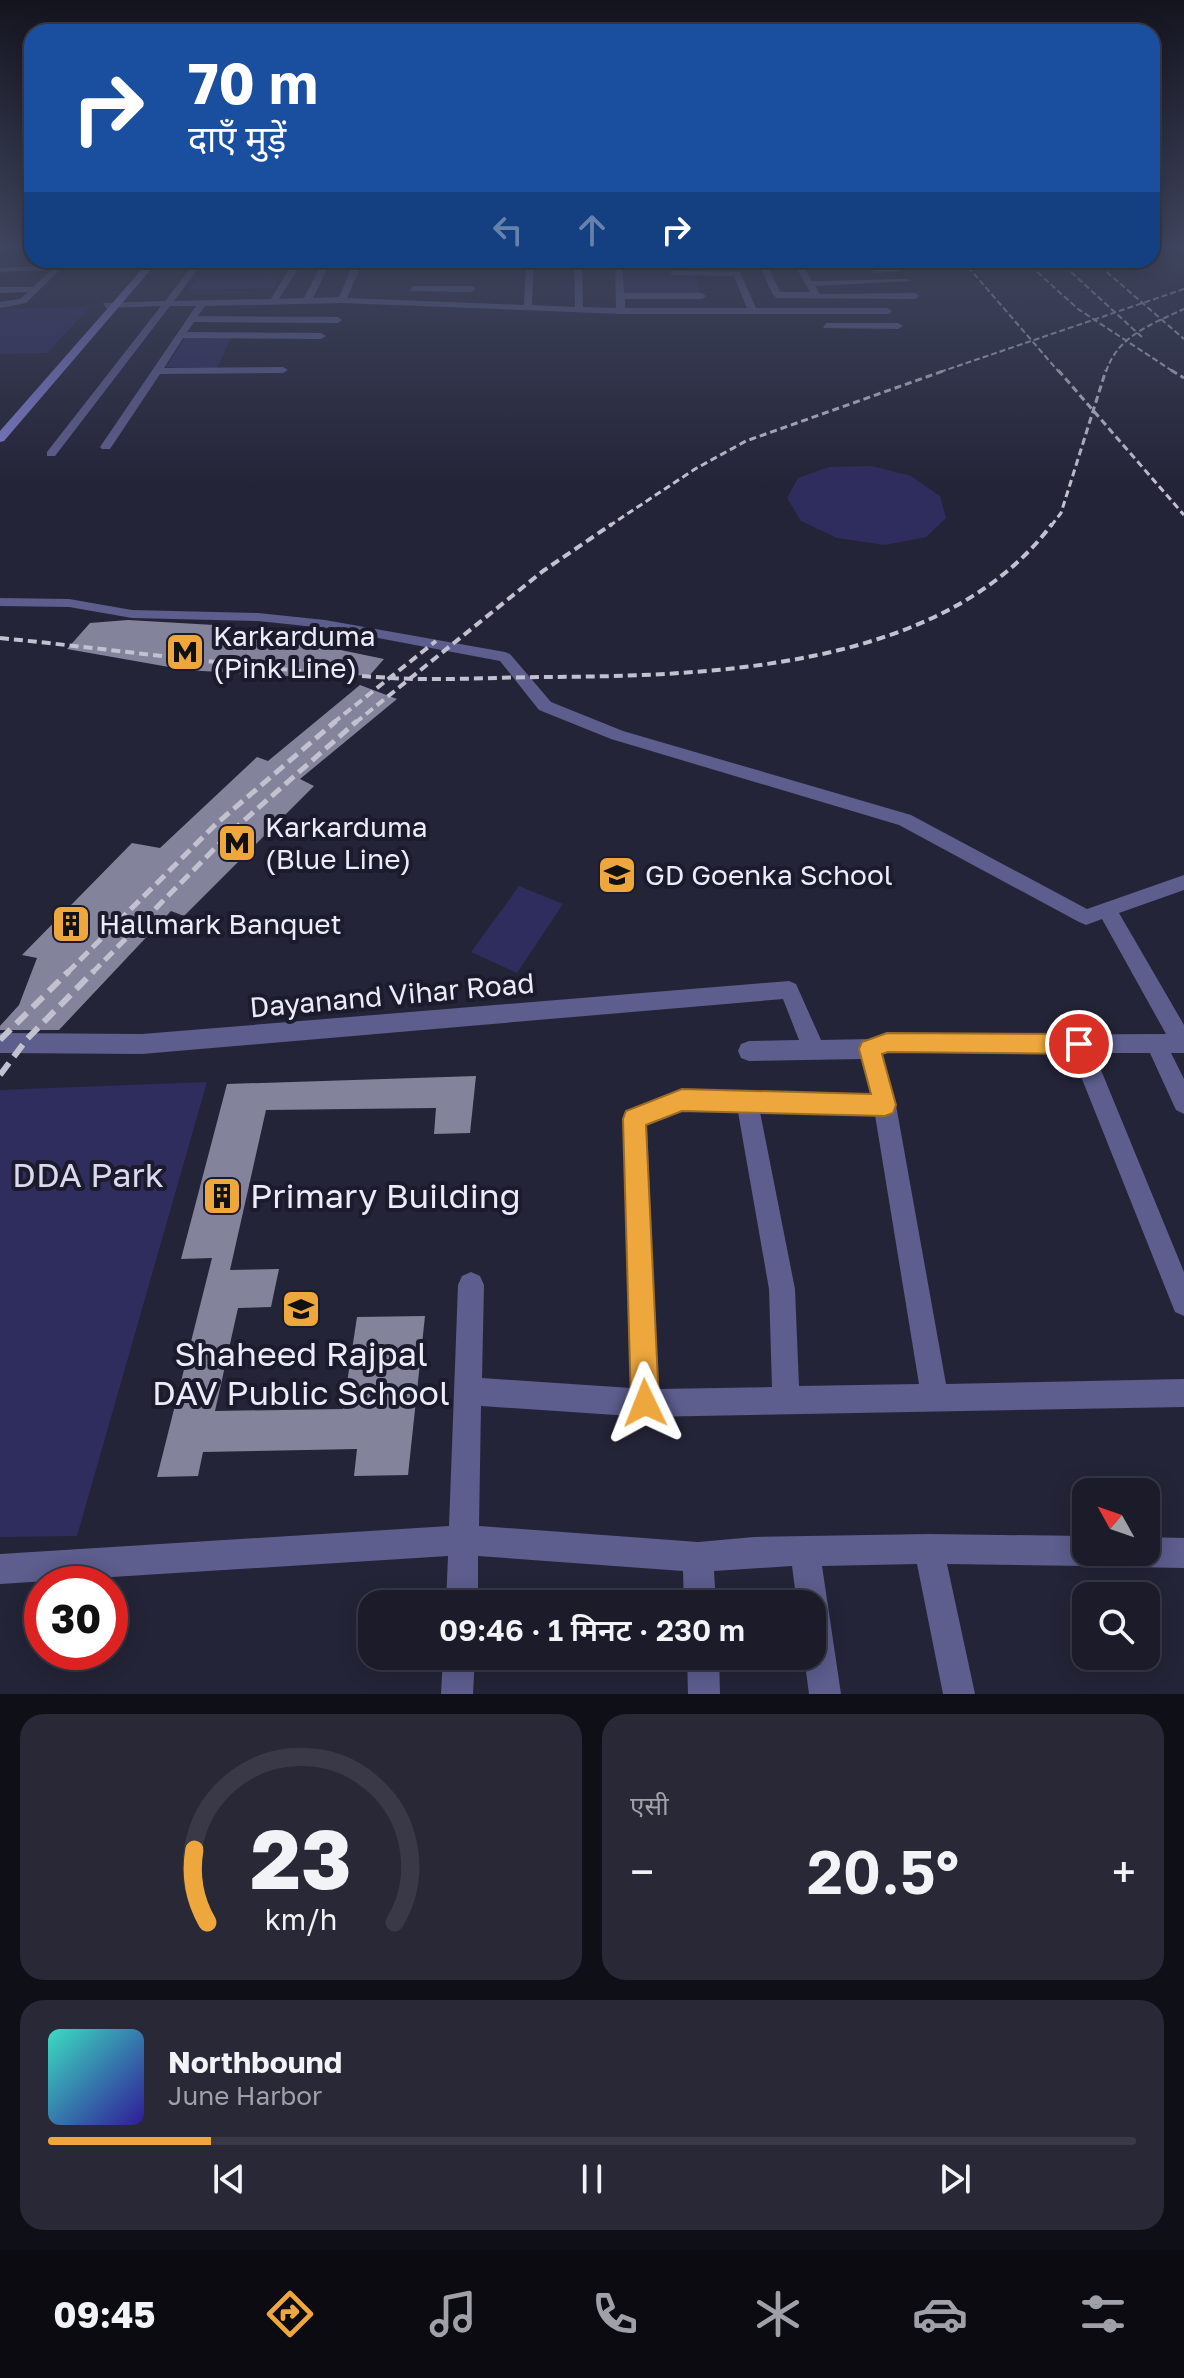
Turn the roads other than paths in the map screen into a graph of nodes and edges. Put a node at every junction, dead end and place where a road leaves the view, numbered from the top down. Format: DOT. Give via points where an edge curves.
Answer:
graph roads {
  1 [pos="89,328"];
  2 [pos="92,328"];
  3 [pos="148,328"];
  4 [pos="185,328"];
  5 [pos="899,328"];
  6 [pos="180,335"];
  7 [pos="321,336"];
  8 [pos="907,339"];
  9 [pos="283,370"];
  10 [pos="154,371"];
  11 [pos="0,422"];
  12 [pos="0,438"];
  13 [pos="106,447"];
  14 [pos="51,454"];
  15 [pos="0,602"];
  16 [pos="1184,882"];
  17 [pos="1107,910"];
  18 [pos="0,1043"];
  19 [pos="1156,1043"];
  20 [pos="1183,1043"];
  21 [pos="1079,1044"];
  22 [pos="870,1049"];
  23 [pos="814,1050"];
  24 [pos="749,1051"];
  25 [pos="747,1102"];
  26 [pos="1184,1103"];
  27 [pos="885,1105"];
  28 [pos="471,1285"];
  29 [pos="1184,1303"];
  30 [pos="466,1391"];
  31 [pos="1184,1393"];
  32 [pos="935,1396"];
  33 [pos="786,1400"];
  34 [pos="645,1403"];
  35 [pos="465,1540"];
  36 [pos="929,1549"];
  37 [pos="805,1551"];
  38 [pos="1072,1551"];
  39 [pos="1160,1553"];
  40 [pos="1184,1553"];
  41 [pos="698,1557"];
  42 [pos="0,1569"];
  43 [pos="463,1590"];
  44 [pos="699,1590"];
  45 [pos="458,1670"];
  46 [pos="703,1670"];
  47 [pos="457,1694"];
  48 [pos="704,1694"];
  49 [pos="825,1694"];
  50 [pos="959,1694"];
  1 -- 11 [label="main road"];
  2 -- 12 [label="main road"];
  3 -- 14 [label="street"];
  4 -- 6 [label="street"];
  5 -- 8 [label="street"];
  6 -- 7 [label="street"];
  6 -- 10 [label="street"];
  9 -- 10 [label="street"];
  10 -- 13 [label="street"];
  15 -- 17 [label="street" via="325,624 505,657 545,706 617,735 905,820 1086,917"];
  16 -- 17 [label="street"];
  17 -- 20 [label="street"];
  18 -- 23 [label="street, Dayanand Vihar Road" via="142,1044 789,990"];
  19 -- 20 [label="street"];
  19 -- 21 [label="street"];
  19 -- 26 [label="street"];
  21 -- 22 [label="street" via="887,1042"];
  21 -- 29 [label="street"];
  22 -- 23 [label="street"];
  22 -- 27 [label="street"];
  23 -- 24 [label="street"];
  25 -- 27 [label="street"];
  25 -- 33 [label="street" via="782,1289"];
  25 -- 34 [label="street" via="682,1100 635,1119"];
  27 -- 32 [label="street"];
  28 -- 30 [label="street"];
  30 -- 34 [label="street"];
  30 -- 35 [label="street"];
  31 -- 32 [label="street"];
  32 -- 33 [label="street"];
  33 -- 34 [label="street"];
  35 -- 41 [label="street"];
  35 -- 42 [label="street"];
  35 -- 43 [label="street"];
  36 -- 37 [label="street"];
  36 -- 38 [label="street"];
  36 -- 50 [label="street"];
  37 -- 41 [label="street"];
  37 -- 49 [label="street"];
  39 -- 40 [label="street"];
  41 -- 44 [label="street"];
  45 -- 47 [label="street"];
  46 -- 48 [label="street"];
}
